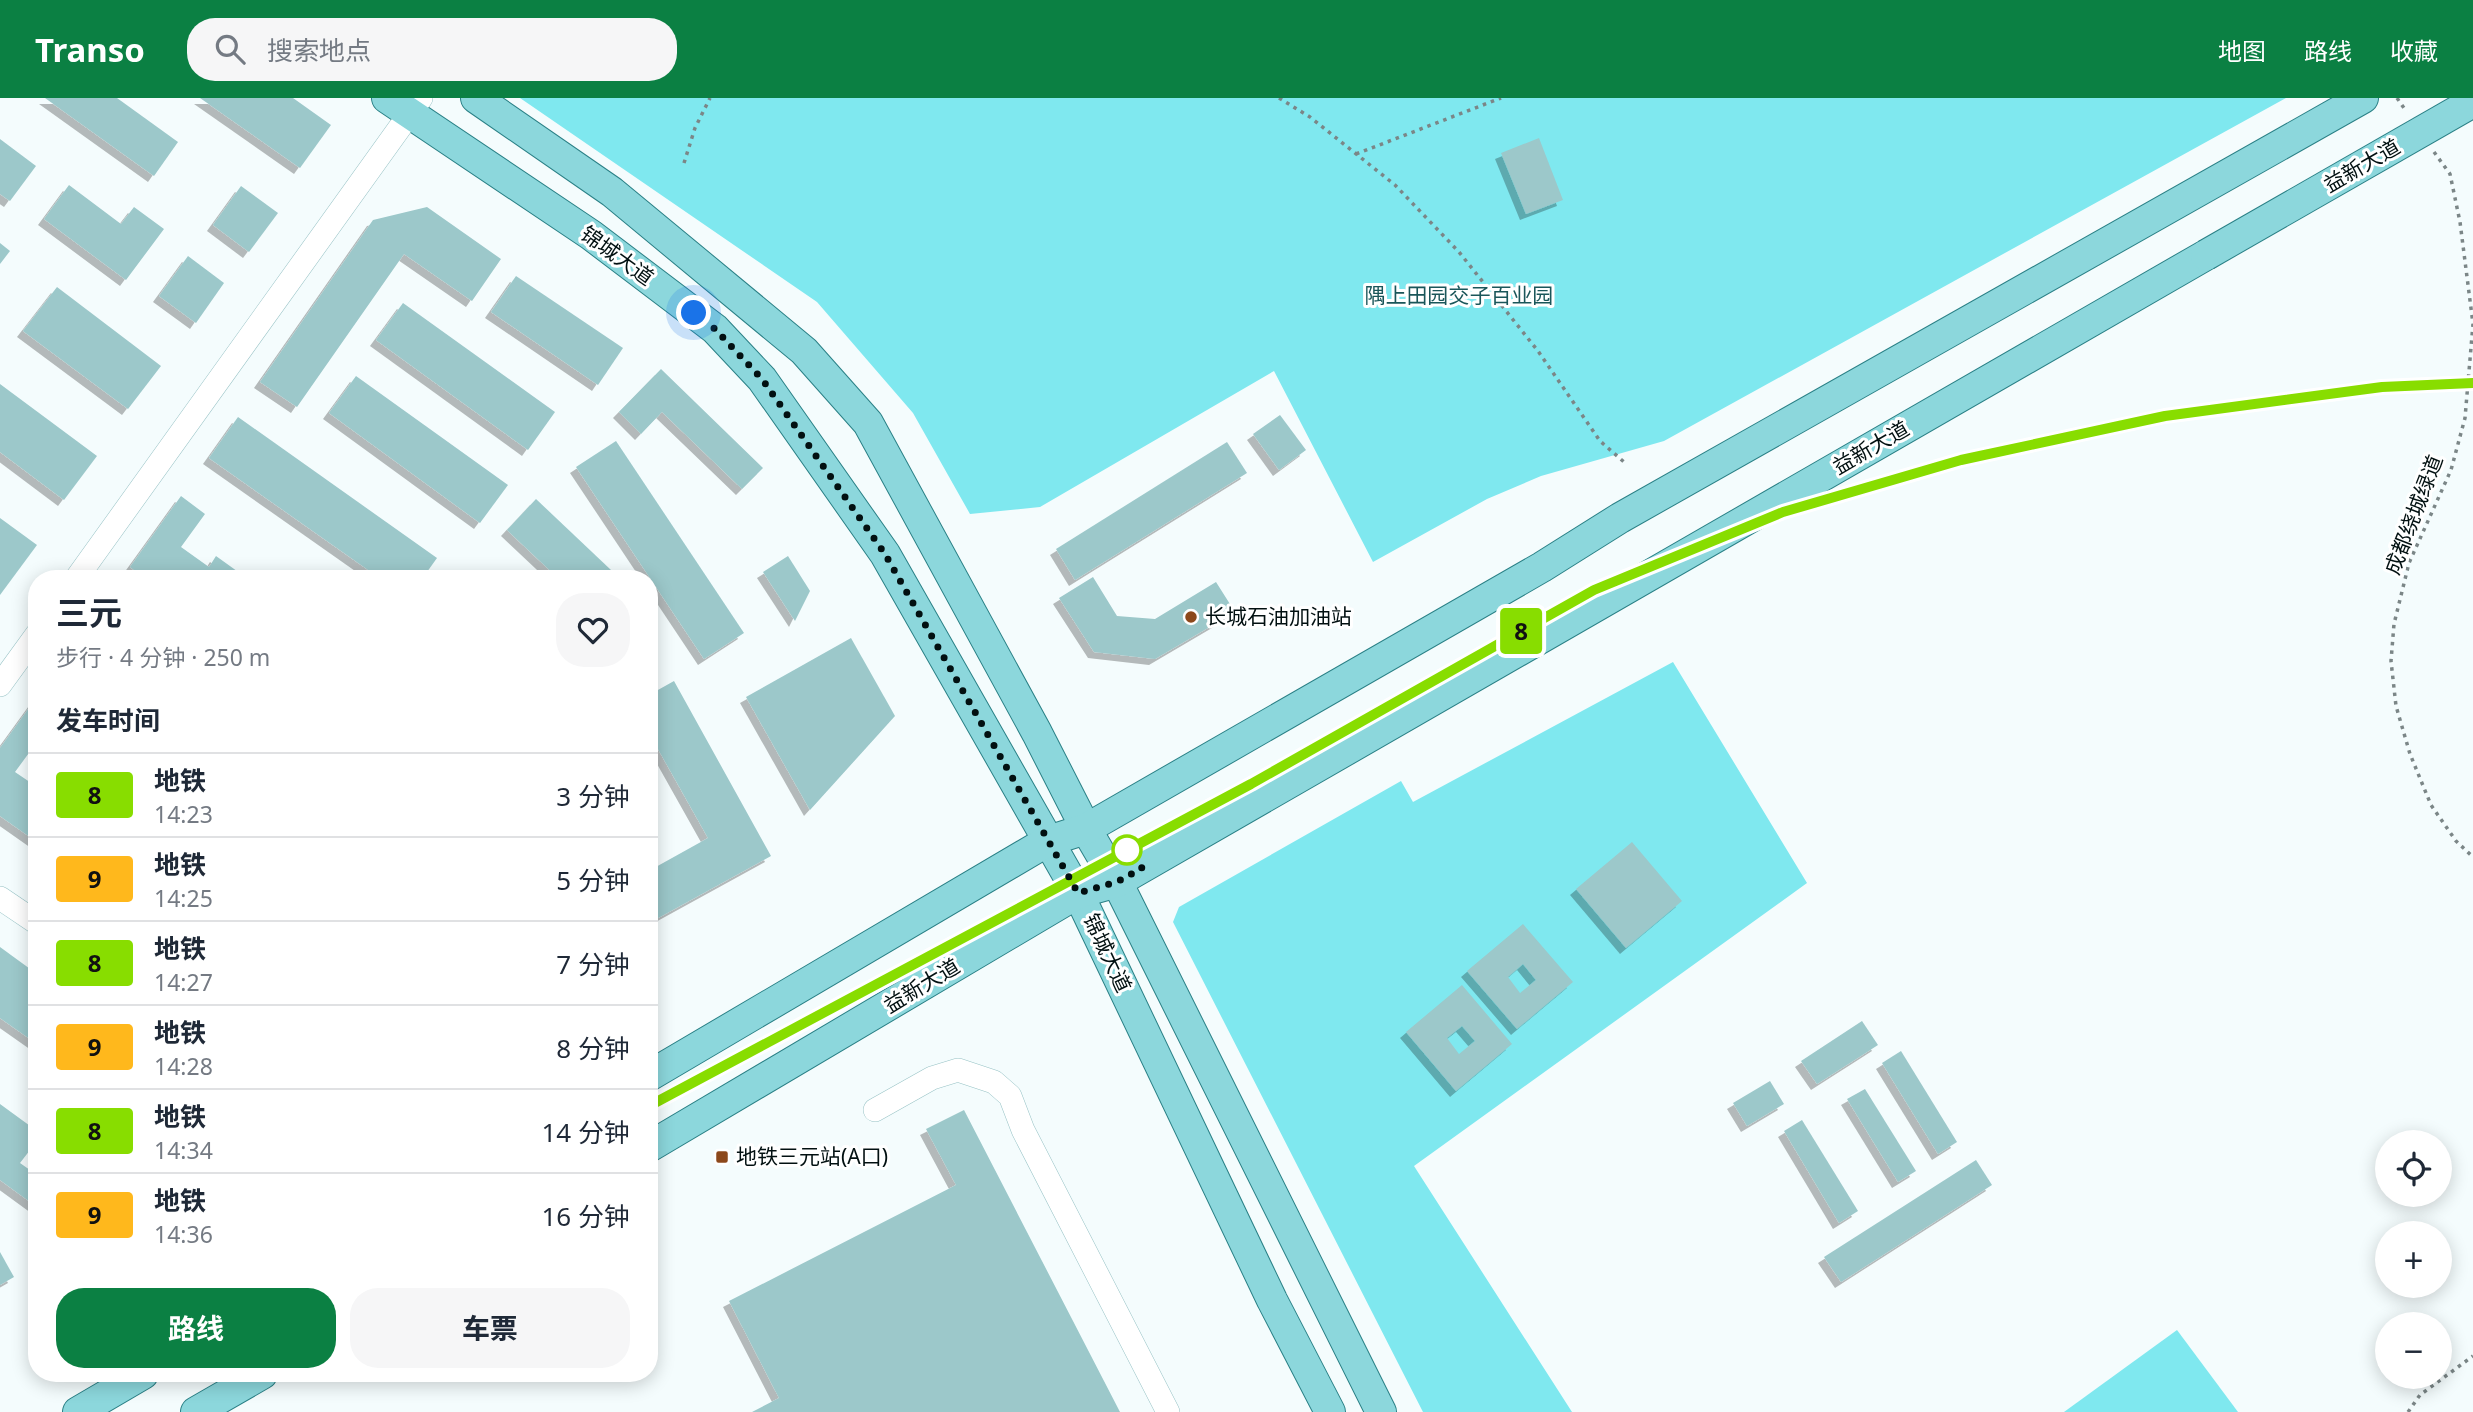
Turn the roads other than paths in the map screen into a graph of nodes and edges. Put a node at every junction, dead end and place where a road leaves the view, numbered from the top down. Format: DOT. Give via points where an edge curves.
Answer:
graph roads {
  1 [pos="476,98"];
  2 [pos="2363,98"];
  3 [pos="2473,102"];
  4 [pos="406,103"];
  5 [pos="82,570"];
  6 [pos="28,646"];
  7 [pos="0,685"];
  8 [pos="1086,830"];
  9 [pos="1048,842"];
  10 [pos="1117,882"];
  11 [pos="1078,893"];
  12 [pos="0,898"];
  13 [pos="28,917"];
  14 [pos="658,1071"];
  15 [pos="875,1110"];
  16 [pos="658,1142"];
  17 [pos="129,1382"];
  18 [pos="248,1382"];
  19 [pos="78,1412"];
  20 [pos="196,1412"];
  21 [pos="1168,1412"];
  22 [pos="1330,1412"];
  23 [pos="1381,1412"];
  1 -- 8 [label="main road, 锦城大道" via="612,192 804,351 867,423"];
  2 -- 8 [label="main road" via="1620,518"];
  3 -- 10 [label="main road, 益新大道, bridge"];
  4 -- 5 [label="street"];
  4 -- 9 [label="main road, 锦城大道" via="705,321 762,379 885,554"];
  6 -- 7 [label="street"];
  8 -- 9 [label="main road"];
  8 -- 10 [label="main road, 锦城大道"];
  9 -- 11 [label="main road, 锦城大道"];
  9 -- 14 [label="main road"];
  10 -- 11 [label="main road, 益新大道"];
  10 -- 23 [label="main road, 锦城大道"];
  11 -- 16 [label="main road, 益新大道"];
  11 -- 22 [label="main road, 锦城大道"];
  12 -- 13 [label="street"];
  15 -- 21 [label="street" via="932,1078 958,1070 993,1082 1010,1096 1023,1130"];
  17 -- 19 [label="main road"];
  18 -- 20 [label="main road"];
}
